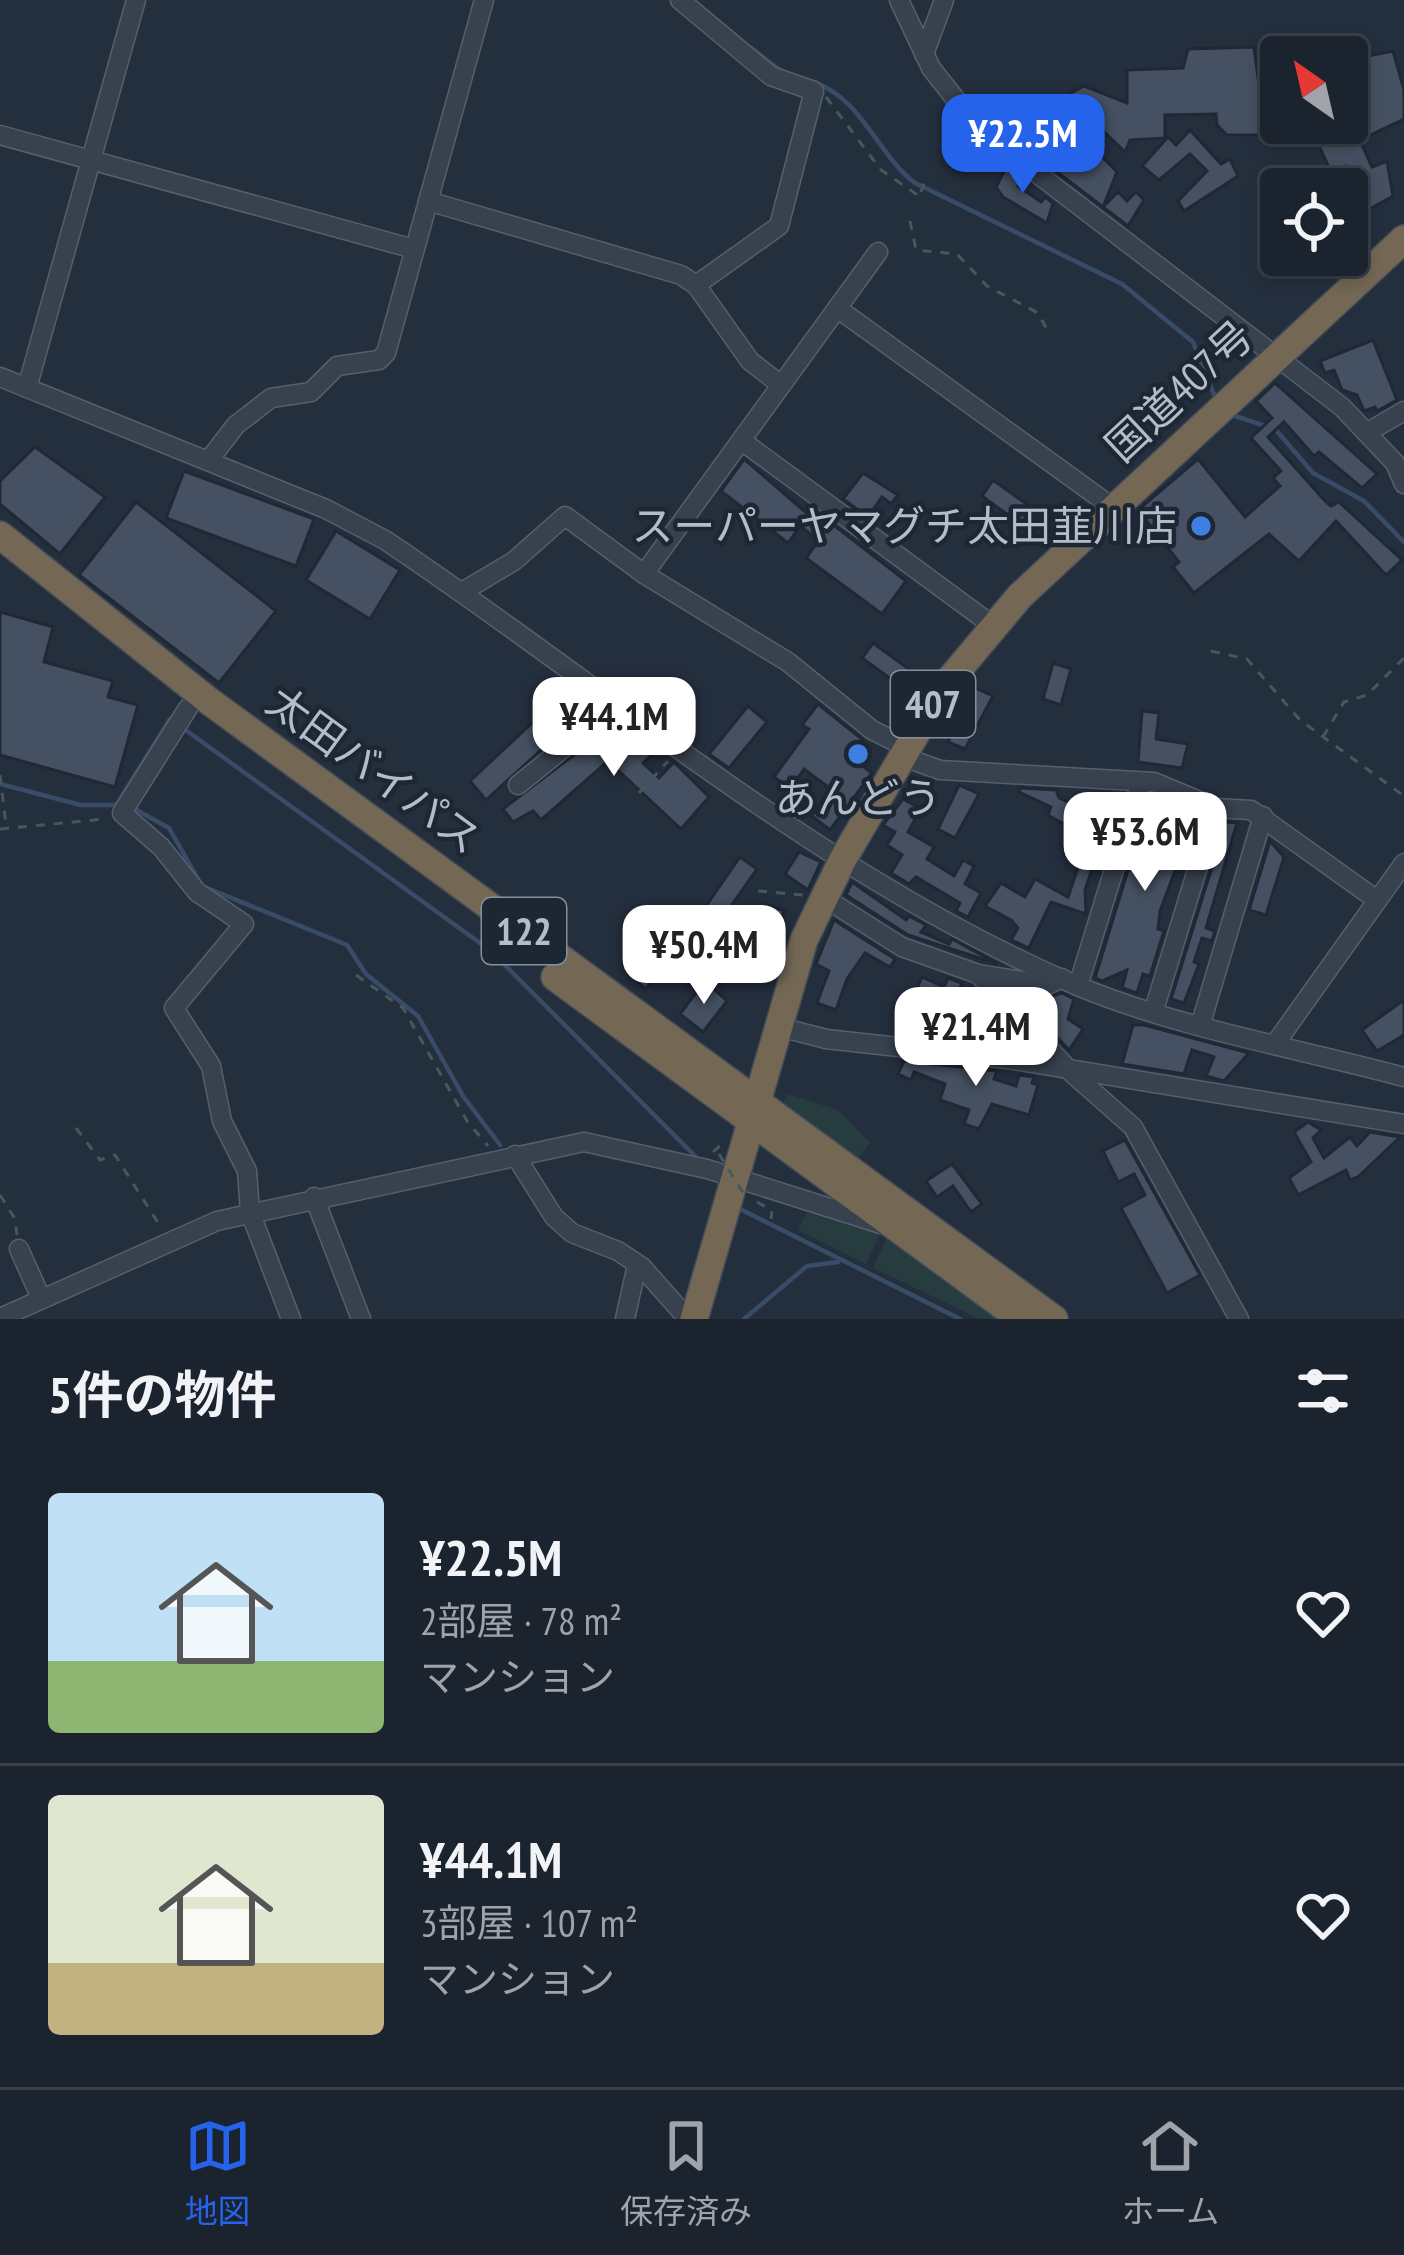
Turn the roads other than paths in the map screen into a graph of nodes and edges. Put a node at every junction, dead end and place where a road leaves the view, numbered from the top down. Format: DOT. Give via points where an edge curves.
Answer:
graph roads {
  1 [pos="136,0"];
  2 [pos="484,0"];
  3 [pos="680,0"];
  4 [pos="899,0"];
  5 [pos="944,0"];
  6 [pos="925,54"];
  7 [pos="0,135"];
  8 [pos="92,160"];
  9 [pos="428,201"];
  10 [pos="1404,239"];
  11 [pos="414,249"];
  12 [pos="878,252"];
  13 [pos="696,284"];
  14 [pos="837,308"];
  15 [pos="1275,358"];
  16 [pos="0,377"];
  17 [pos="781,386"];
  18 [pos="27,388"];
  19 [pos="1404,411"];
  20 [pos="1368,432"];
  21 [pos="742,441"];
  22 [pos="208,460"];
  23 [pos="1404,484"];
  24 [pos="1115,509"];
  25 [pos="0,535"];
  26 [pos="0,559"];
  27 [pos="644,574"];
  28 [pos="462,592"];
  29 [pos="992,625"];
  30 [pos="619,703"];
  31 [pos="188,708"];
  32 [pos="904,751"];
  33 [pos="1141,782"];
  34 [pos="518,784"];
  35 [pos="1216,808"];
  36 [pos="1263,816"];
  37 [pos="843,859"];
  38 [pos="1404,863"];
  39 [pos="823,897"];
  40 [pos="1377,900"];
  41 [pos="978,974"];
  42 [pos="1070,982"];
  43 [pos="1154,1010"];
  44 [pos="1201,1023"];
  45 [pos="776,1026"];
  46 [pos="1275,1044"];
  47 [pos="1073,1074"];
  48 [pos="1404,1077"];
  49 [pos="752,1112"];
  50 [pos="1404,1124"];
  51 [pos="507,1156"];
  52 [pos="738,1188"];
  53 [pos="314,1197"];
  54 [pos="250,1212"];
  55 [pos="896,1228"];
  56 [pos="19,1249"];
  57 [pos="637,1264"];
  58 [pos="41,1298"];
  59 [pos="0,1318"];
  60 [pos="290,1319"];
  61 [pos="361,1319"];
  62 [pos="625,1319"];
  63 [pos="691,1319"];
  64 [pos="1021,1319"];
  65 [pos="1054,1319"];
  66 [pos="1239,1319"];
  1 -- 8 [label="street"];
  2 -- 9 [label="street"];
  3 -- 13 [label="street" via="771,76 814,91 779,226"];
  4 -- 6 [label="street"];
  5 -- 6 [label="street"];
  6 -- 15 [label="street" via="979,129"];
  7 -- 8 [label="street"];
  8 -- 11 [label="street"];
  8 -- 18 [label="street"];
  9 -- 11 [label="street"];
  9 -- 13 [label="street"];
  10 -- 15 [label="highway, 国道407号 / 407"];
  11 -- 22 [label="street" via="383,357 337,366 311,392 271,398"];
  12 -- 14 [label="street"];
  13 -- 17 [label="street" via="734,342"];
  14 -- 17 [label="street"];
  14 -- 24 [label="street"];
  15 -- 20 [label="street"];
  15 -- 24 [label="highway, 国道407号 / 407"];
  16 -- 18 [label="street"];
  17 -- 21 [label="street"];
  18 -- 22 [label="street"];
  19 -- 20 [label="street"];
  20 -- 23 [label="street"];
  21 -- 27 [label="street"];
  21 -- 29 [label="street"];
  22 -- 28 [label="street" via="356,524"];
  24 -- 29 [label="highway, 国道407号 / 407"];
  25 -- 49 [label="highway, 太田バイパス / 122"];
  26 -- 31 [label="highway, 太田バイパス / 122"];
  27 -- 28 [label="street" via="565,516"];
  27 -- 32 [label="street" via="788,662"];
  28 -- 30 [label="street"];
  29 -- 32 [label="highway, 国道407号 / 407"];
  30 -- 34 [label="street"];
  30 -- 37 [label="street"];
  31 -- 49 [label="highway, 太田バイパス / 122"];
  31 -- 54 [label="street" via="125,808 197,892 244,924 174,1008 212,1066 221,1120 247,1171"];
  32 -- 33 [label="street" via="940,770"];
  32 -- 37 [label="highway, 国道407号 / 407"];
  33 -- 35 [label="street"];
  33 -- 42 [label="street"];
  35 -- 36 [label="street"];
  35 -- 43 [label="street"];
  36 -- 40 [label="street"];
  36 -- 44 [label="street"];
  37 -- 39 [label="highway, 国道407号 / 407"];
  37 -- 42 [label="street"];
  38 -- 40 [label="street"];
  39 -- 41 [label="street" via="902,947"];
  39 -- 45 [label="highway, 国道407号 / 407"];
  40 -- 46 [label="street"];
  41 -- 42 [label="street"];
  41 -- 47 [label="street"];
  42 -- 43 [label="street"];
  43 -- 44 [label="street"];
  44 -- 46 [label="street"];
  45 -- 47 [label="street"];
  45 -- 49 [label="highway, 国道407号 / 407"];
  46 -- 48 [label="street"];
  47 -- 50 [label="street"];
  47 -- 66 [label="street" via="1133,1126"];
  49 -- 52 [label="highway, 国道407号 / 407"];
  49 -- 55 [label="highway, 太田バイパス / 122"];
  49 -- 65 [label="highway, 太田バイパス / 122"];
  51 -- 52 [label="street" via="584,1142 615,1145"];
  51 -- 53 [label="street"];
  51 -- 57 [label="street" via="572,1233"];
  52 -- 55 [label="street"];
  52 -- 63 [label="highway, 国道407号 / 407"];
  53 -- 54 [label="street"];
  53 -- 61 [label="street"];
  54 -- 58 [label="street"];
  54 -- 60 [label="street"];
  55 -- 64 [label="highway, 太田バイパス / 122"];
  56 -- 58 [label="street"];
  57 -- 62 [label="street"];
  57 -- 63 [label="street"];
  58 -- 59 [label="street"];
}
